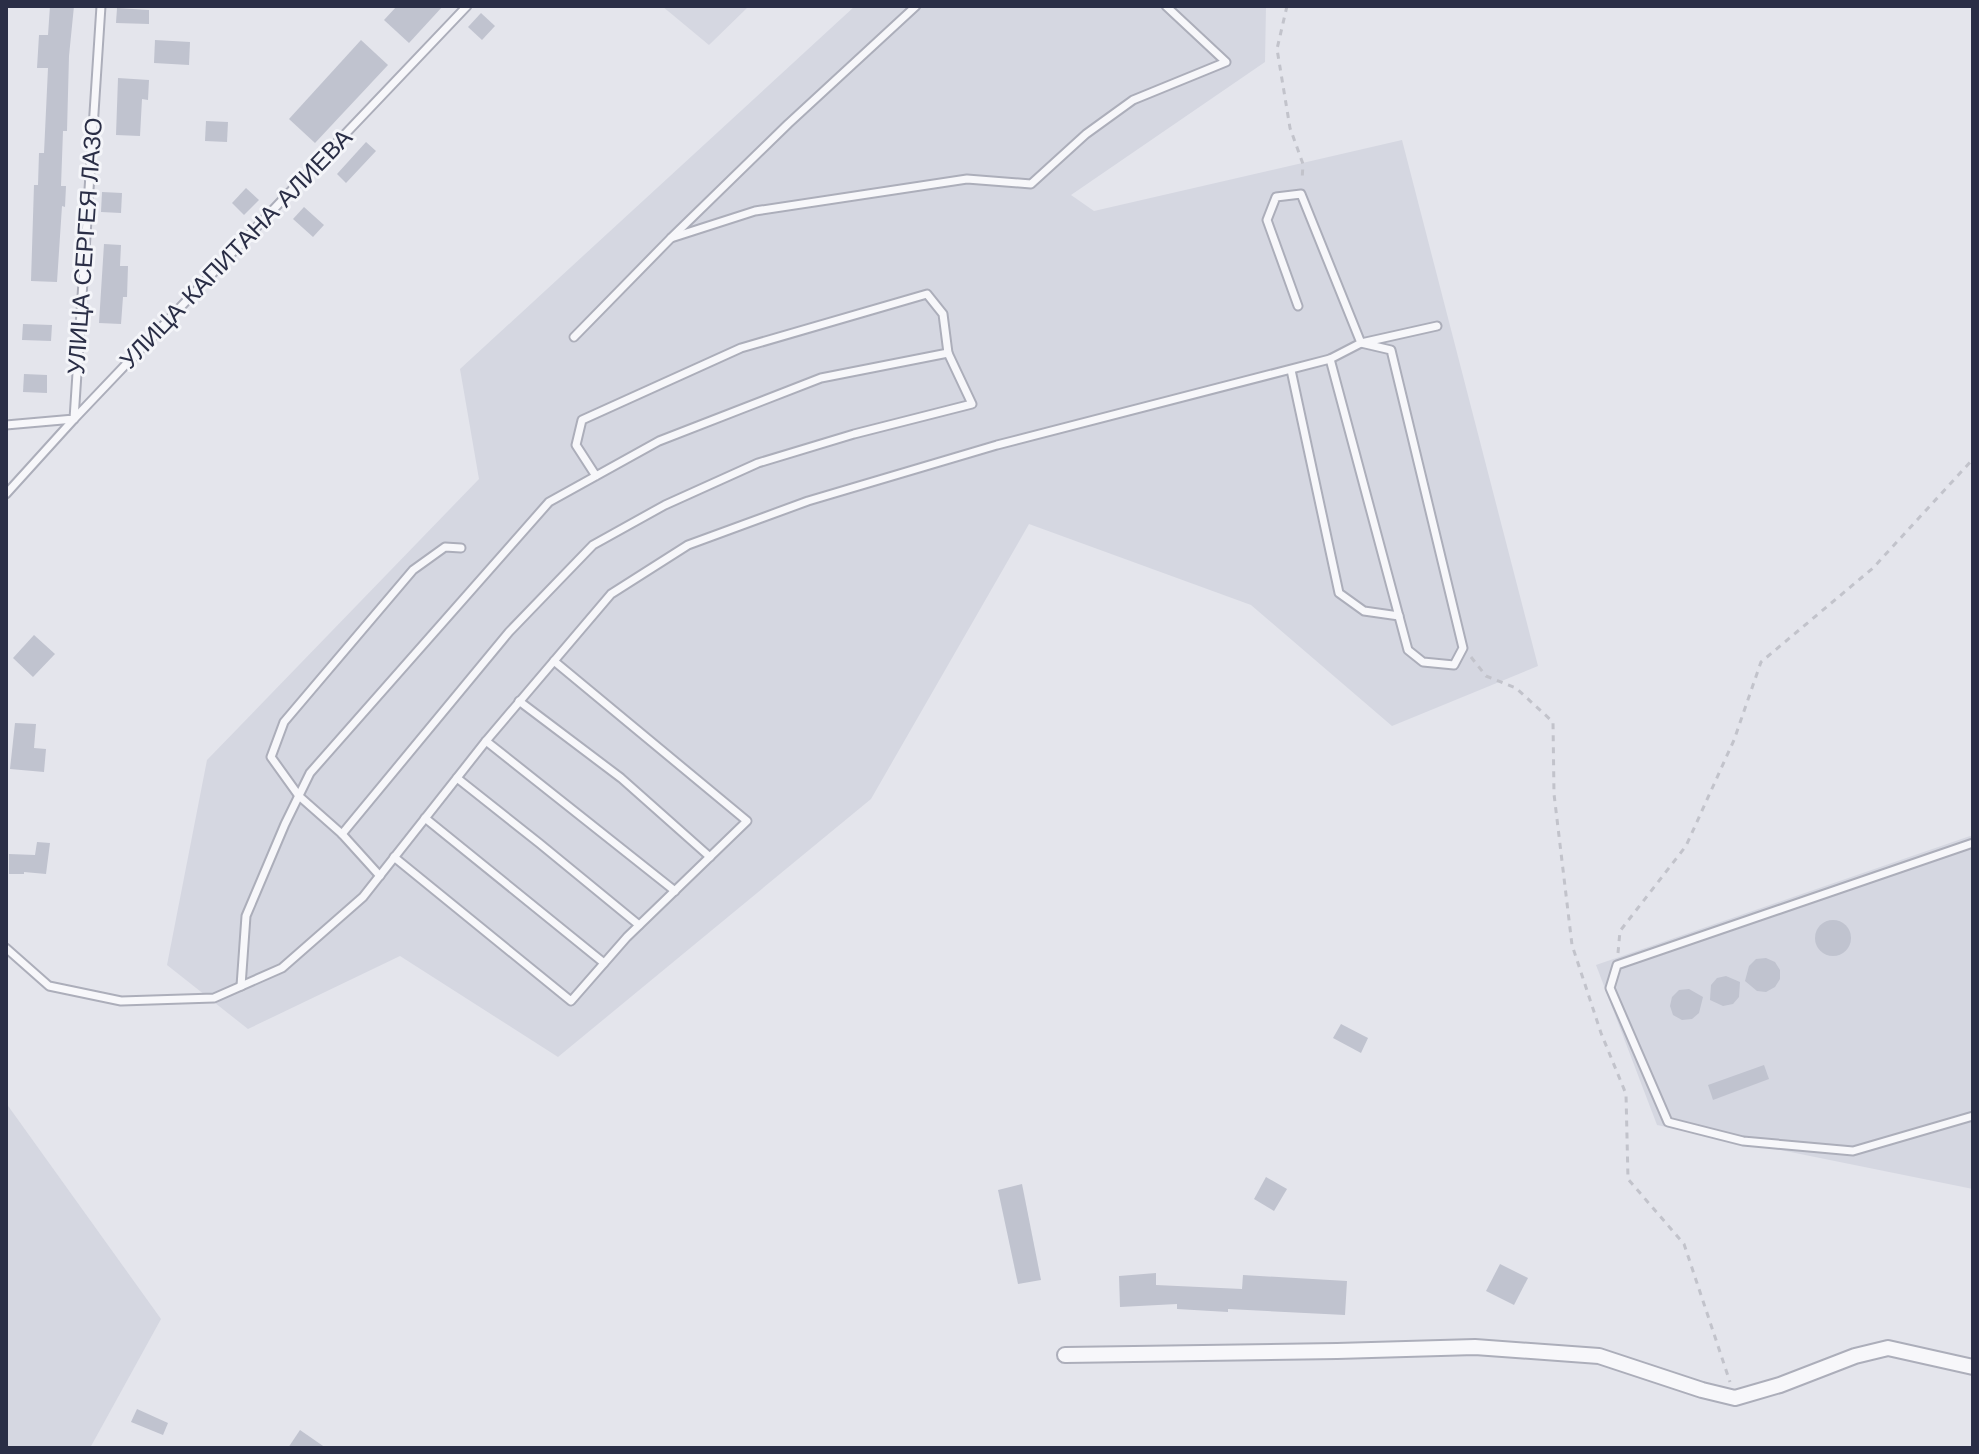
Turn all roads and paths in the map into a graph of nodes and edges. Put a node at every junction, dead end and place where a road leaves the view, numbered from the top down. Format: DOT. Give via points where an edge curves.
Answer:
graph roads {
  1 [pos="101,6"];
  2 [pos="467,6"];
  3 [pos="916,6"];
  4 [pos="1166,6"];
  5 [pos="1287,6"];
  6 [pos="1301,194"];
  7 [pos="671,238"];
  8 [pos="1298,306"];
  9 [pos="1437,326"];
  10 [pos="574,337"];
  11 [pos="1361,343"];
  12 [pos="948,353"];
  13 [pos="1330,359"];
  14 [pos="1291,370"];
  15 [pos="74,419"];
  16 [pos="6,425"];
  17 [pos="1973,459"];
  18 [pos="596,476"];
  19 [pos="6,494"];
  20 [pos="461,548"];
  21 [pos="1399,616"];
  22 [pos="1463,648"];
  23 [pos="554,661"];
  24 [pos="519,701"];
  25 [pos="486,741"];
  26 [pos="457,778"];
  27 [pos="299,796"];
  28 [pos="425,818"];
  29 [pos="342,834"];
  30 [pos="1973,843"];
  31 [pos="394,857"];
  32 [pos="710,857"];
  33 [pos="380,876"];
  34 [pos="675,891"];
  35 [pos="639,925"];
  36 [pos="6,948"];
  37 [pos="604,963"];
  38 [pos="1617,965"];
  39 [pos="241,986"];
  40 [pos="1973,1116"];
  41 [pos="1065,1355"];
  42 [pos="1973,1367"];
  43 [pos="1735,1398"];
  1 -- 15 [label="lane, УЛИЦА СЕРГЕЯ ЛАЗО"];
  2 -- 15 [label="lane, УЛИЦА КАПИТАНА АЛИЕВА"];
  3 -- 7 [label="lane"];
  4 -- 7 [label="lane" via="1226,62 1133,100 1031,184 967,179 755,211"];
  5 -- 6 [label="path" via="1277,49 1290,128 1303,164"];
  6 -- 8 [label="lane" via="1276,197 1267,220"];
  6 -- 11 [label="lane"];
  7 -- 10 [label="lane"];
  9 -- 11 [label="lane"];
  11 -- 13 [label="lane"];
  11 -- 22 [label="lane" via="1391,350"];
  12 -- 18 [label="lane" via="821,378 659,441"];
  12 -- 18 [label="lane" via="943,314 927,294 741,348 582,420 576,445"];
  12 -- 29 [label="lane" via="972,404 758,463 593,545 509,632"];
  13 -- 14 [label="lane"];
  13 -- 21 [label="lane"];
  14 -- 21 [label="lane" via="1339,593 1364,611"];
  14 -- 23 [label="lane" via="983,450 808,501 688,545 611,594"];
  15 -- 16 [label="lane"];
  15 -- 19 [label="lane, УЛИЦА КАПИТАНА АЛИЕВА"];
  17 -- 38 [label="path" via="1873,568 1761,662 1734,740 1686,846 1620,931"];
  18 -- 27 [label="lane" via="549,502 310,773"];
  20 -- 27 [label="lane" via="445,547 413,570 284,722 271,757"];
  21 -- 22 [label="lane" via="1408,650 1423,662 1454,665"];
  22 -- 43 [label="path" via="1486,676 1516,688 1553,722 1554,794 1572,945 1626,1094 1628,1179 1684,1244"];
  23 -- 24 [label="lane"];
  23 -- 32 [label="lane" via="747,821"];
  24 -- 25 [label="lane"];
  24 -- 32 [label="lane" via="621,778"];
  25 -- 26 [label="lane"];
  25 -- 34 [label="lane"];
  26 -- 28 [label="lane"];
  26 -- 35 [label="lane"];
  27 -- 29 [label="lane"];
  27 -- 39 [label="lane" via="246,916"];
  28 -- 31 [label="lane"];
  28 -- 37 [label="lane"];
  29 -- 33 [label="lane"];
  30 -- 38 [label="lane"];
  31 -- 33 [label="lane"];
  31 -- 37 [label="lane" via="571,1001"];
  32 -- 34 [label="lane"];
  33 -- 39 [label="lane" via="282,968"];
  34 -- 35 [label="lane"];
  35 -- 37 [label="lane"];
  36 -- 39 [label="lane" via="49,986 121,1001 214,998"];
  38 -- 40 [label="lane" via="1610,988 1668,1122 1743,1141 1853,1151"];
  41 -- 43 [label="street" via="1491,1348 1599,1356"];
  42 -- 43 [label="street" via="1888,1348"];
}
